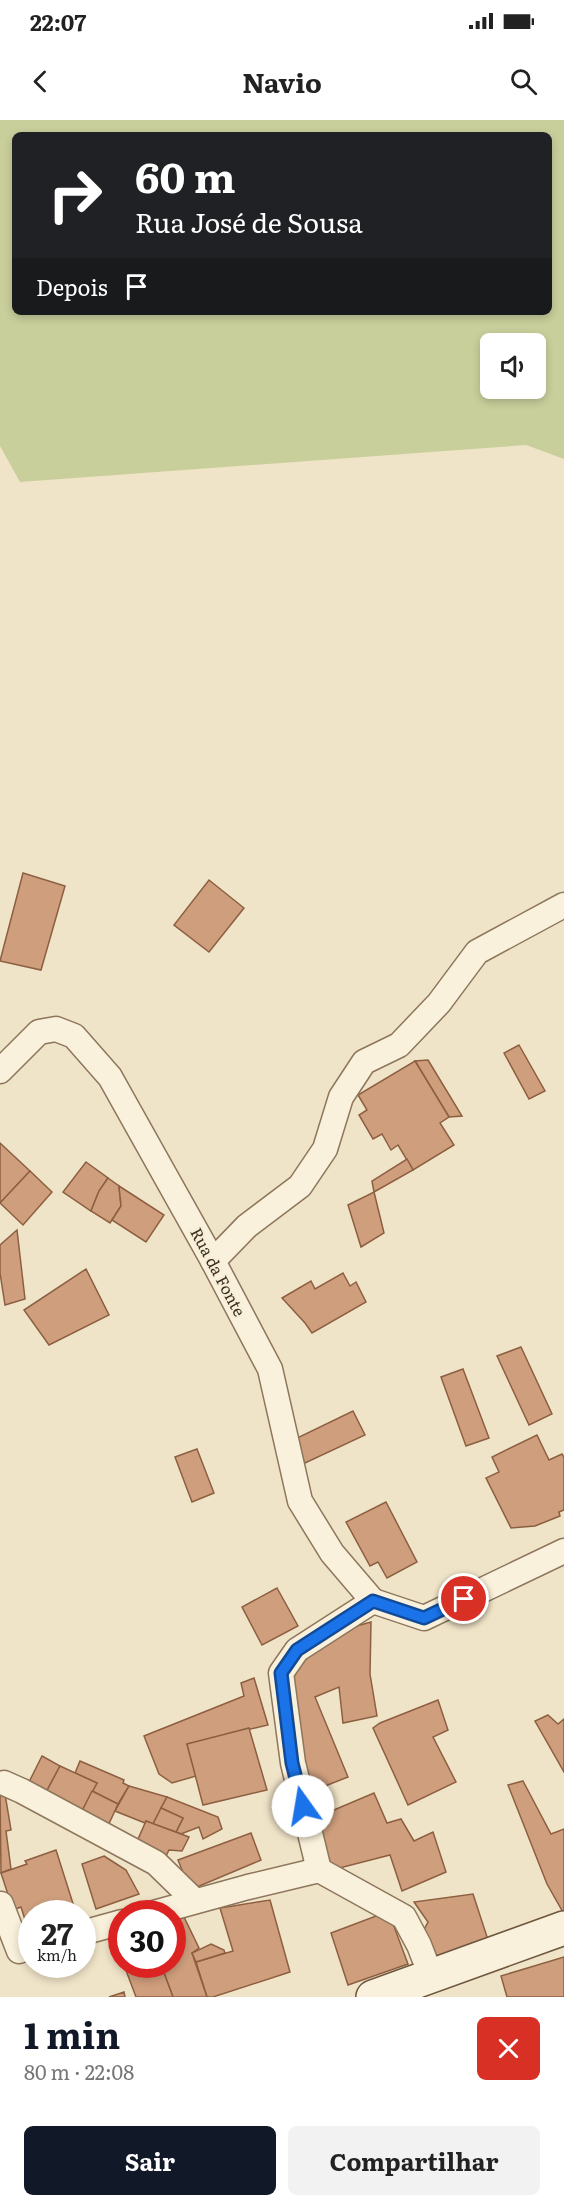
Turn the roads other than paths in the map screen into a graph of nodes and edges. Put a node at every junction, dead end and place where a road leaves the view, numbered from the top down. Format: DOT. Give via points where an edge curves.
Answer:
graph roads {
  1 [pos="564,905"];
  2 [pos="0,1071"];
  3 [pos="213,1261"];
  4 [pos="564,1551"];
  5 [pos="373,1601"];
  6 [pos="4,1784"];
  7 [pos="319,1870"];
  8 [pos="195,1901"];
  9 [pos="1,1904"];
  10 [pos="186,1904"];
  11 [pos="564,1928"];
  12 [pos="17,1952"];
  13 [pos="431,1976"];
  14 [pos="373,1997"];
  1 -- 3 [label="street" via="477,952 439,1003 399,1045 364,1062 341,1097 325,1149 300,1186 247,1226"];
  2 -- 3 [label="street, Rua da Fonte" via="39,1032 56,1029 74,1036 110,1077"];
  3 -- 5 [label="street, Rua da Fonte" via="270,1369 300,1501 332,1553"];
  4 -- 5 [label="street" via="424,1618"];
  5 -- 7 [label="street" via="297,1650 281,1673 292,1763"];
  6 -- 8 [label="street" via="156,1863"];
  7 -- 8 [label="street"];
  7 -- 13 [label="street" via="404,1917"];
  8 -- 10 [label="street"];
  9 -- 12 [label="street"];
  11 -- 13 [label="main road"];
  13 -- 14 [label="main road"];
}
